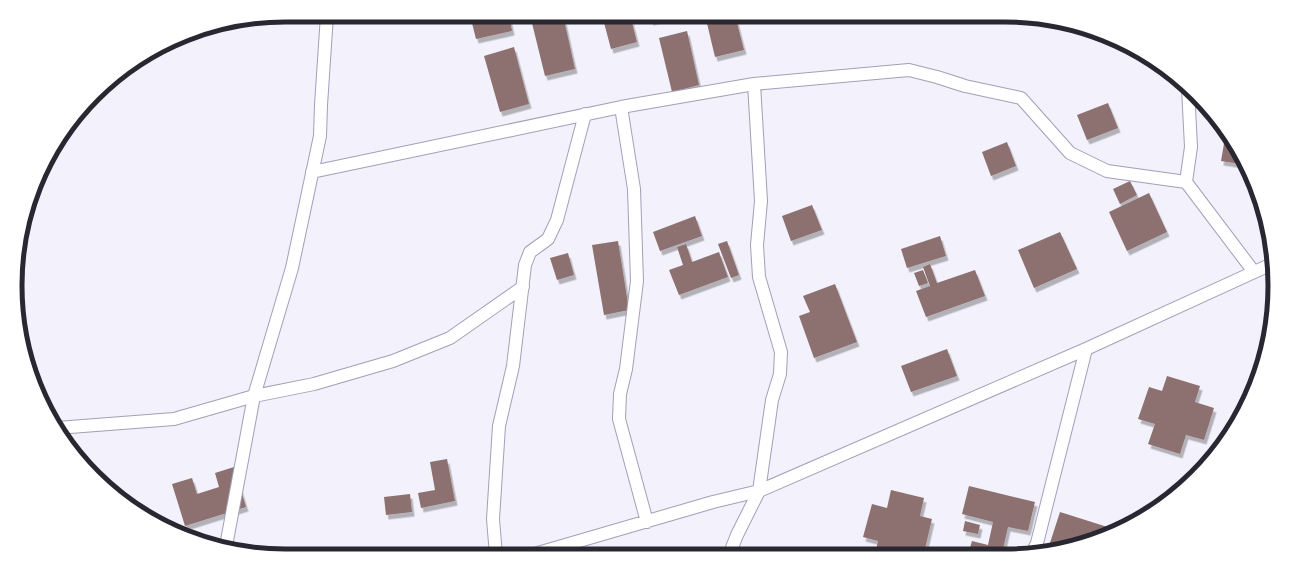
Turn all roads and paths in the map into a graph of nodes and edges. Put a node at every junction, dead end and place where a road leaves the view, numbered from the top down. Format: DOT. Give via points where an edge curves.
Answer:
graph roads {
  1 [pos="327,22"];
  2 [pos="754,84"];
  3 [pos="1188,97"];
  4 [pos="621,107"];
  5 [pos="585,114"];
  6 [pos="312,172"];
  7 [pos="1186,182"];
  8 [pos="1267,266"];
  9 [pos="1254,272"];
  10 [pos="523,287"];
  11 [pos="1086,349"];
  12 [pos="254,396"];
  13 [pos="63,428"];
  14 [pos="759,491"];
  15 [pos="647,522"];
  16 [pos="227,542"];
  17 [pos="1035,547"];
  18 [pos="496,549"];
  19 [pos="552,549"];
  20 [pos="731,549"];
  1 -- 6 [label="lane" via="320,136"];
  2 -- 4 [label="lane"];
  2 -- 7 [label="lane" via="909,70 1021,98 1070,153 1107,171"];
  2 -- 14 [label="lane" via="761,201 757,245 759,278 781,352 780,374 772,400"];
  3 -- 7 [label="lane" via="1191,147"];
  4 -- 5 [label="lane"];
  4 -- 15 [label="lane" via="634,189 637,281 626,369 620,394 619,419"];
  5 -- 6 [label="lane"];
  5 -- 10 [label="lane" via="557,220 548,239 530,252 525,265"];
  6 -- 12 [label="lane" via="292,268"];
  7 -- 9 [label="lane"];
  8 -- 9 [label="lane"];
  9 -- 11 [label="lane"];
  10 -- 12 [label="lane" via="443,341 393,361 314,384"];
  10 -- 18 [label="lane" via="513,366 499,426 493,519"];
  11 -- 14 [label="lane"];
  11 -- 17 [label="lane"];
  12 -- 13 [label="lane" via="174,419"];
  12 -- 16 [label="lane"];
  14 -- 15 [label="lane"];
  14 -- 20 [label="lane"];
  15 -- 19 [label="lane"];
}
